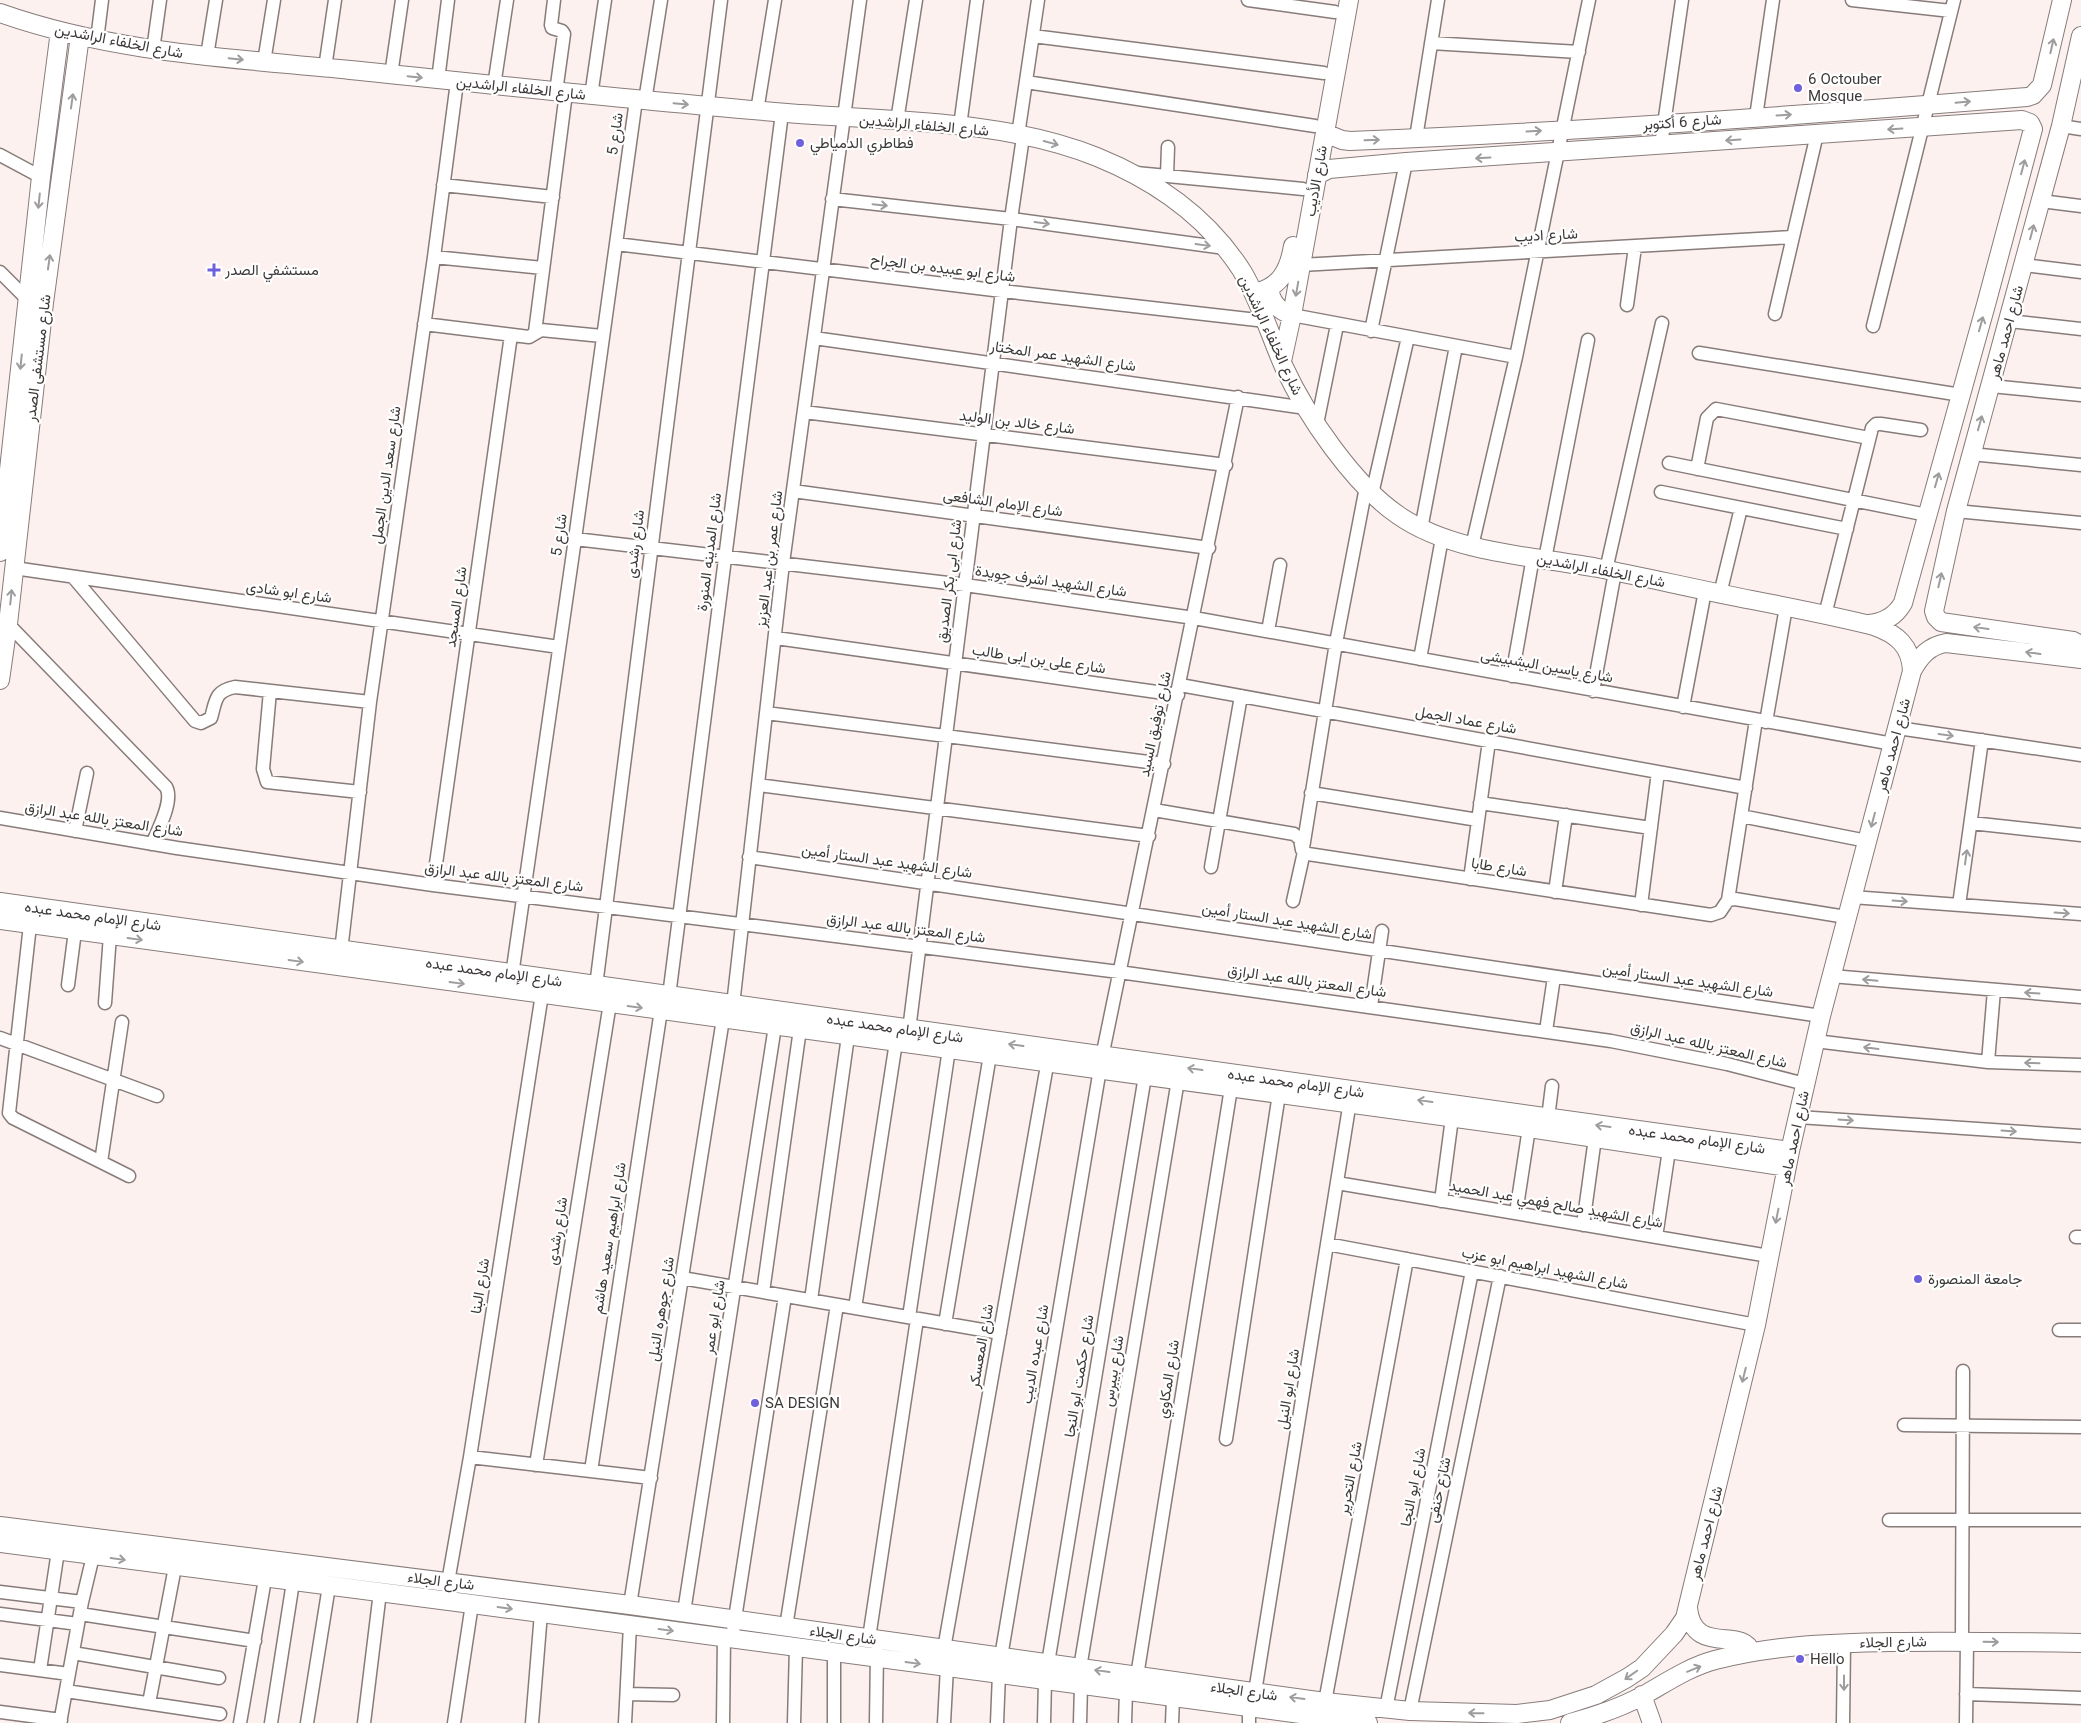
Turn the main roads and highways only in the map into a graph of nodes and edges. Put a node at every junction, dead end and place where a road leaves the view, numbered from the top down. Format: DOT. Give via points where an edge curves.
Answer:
graph roads {
  1 [pos="1349,0"];
  2 [pos="2062,0"];
  3 [pos="1336,6"];
  4 [pos="0,13"];
  5 [pos="60,31"];
  6 [pos="2081,36"];
  7 [pos="89,38"];
  8 [pos="2078,59"];
  9 [pos="2030,123"];
  10 [pos="1320,129"];
  11 [pos="1317,176"];
  12 [pos="1262,291"];
  13 [pos="1292,315"];
  14 [pos="1282,361"];
  15 [pos="5,453"];
  16 [pos="0,542"];
  17 [pos="1867,624"];
  18 [pos="1895,635"];
  19 [pos="2081,645"];
  20 [pos="2081,659"];
  21 [pos="1912,671"];
  22 [pos="0,680"];
  23 [pos="1,911"];
  24 [pos="572,990"];
  25 [pos="665,1003"];
  26 [pos="728,1012"];
  27 [pos="1048,1056"];
  28 [pos="1101,1063"];
  29 [pos="1351,1098"];
  30 [pos="1789,1159"];
  31 [pos="0,1526"];
  32 [pos="0,1543"];
  33 [pos="422,1579"];
  34 [pos="420,1597"];
  35 [pos="1688,1608"];
  36 [pos="1667,1642"];
  37 [pos="2081,1642"];
  38 [pos="1751,1652"];
  39 [pos="1000,1666"];
  40 [pos="1081,1677"];
  41 [pos="1642,1696"];
  42 [pos="1251,1708"];
  43 [pos="1552,1716"];
  44 [pos="1301,1719"];
  45 [pos="1364,1723"];
  46 [pos="1570,1723"];
  47 [pos="1652,1723"];
  1 -- 10 [label="main road, شارع الأديب"];
  10 -- 2 [label="main road, شارع 6 أكتوبر, one-way" via="1350,141 1664,124 2027,97 2039,91 2045,78"];
  3 -- 10 [label="main road, شارع الأديب" via="1324,73"];
  4 -- 5 [label="main road, شارع الخلفاء الراشدين"];
  5 -- 7 [label="main road, شارع الخلفاء الراشدين"];
  5 -- 15 [label="main road, شارع مستشفى الصدر, one-way" via="28,300"];
  6 -- 8 [label="main road, شارع احمد ماهر"];
  7 -- 12 [label="main road, شارع الخلفاء الراشدين, one-way" via="152,50 264,62 591,96 960,126 1020,136 1096,157 1160,188 1207,226 1245,276"];
  22 -- 7 [label="main road, شارع مستشفى الصدر, one-way" via="44,302"];
  19 -- 8 [label="main road, شارع احمد ماهر, one-way" via="2073,641 1945,622 1936,617 1934,608 1956,511"];
  9 -- 11 [label="main road, شارع 6 أكتوبر, one-way" via="2022,120 1406,162 1328,169"];
  17 -- 9 [label="main road, شارع احمد ماهر, one-way" via="1886,620 1901,608 2033,129"];
  10 -- 11 [label="main road, شارع الأديب"];
  10 -- 12 [label="main road, شارع الأديب" via="1304,189 1290,264 1282,278"];
  11 -- 13 [label="main road, شارع الأديب, one-way"];
  12 -- 13 [label="main road" via="1280,310"];
  12 -- 14 [label="main road, شارع الخلفاء الراشدين" via="1266,321"];
  13 -- 14 [label="main road, شارع الأديب"];
  14 -- 17 [label="main road, شارع الخلفاء الراشدين" via="1306,408 1369,491 1421,529 1472,546"];
  15 -- 16 [label="main road, شارع مستشفى الصدر"];
  17 -- 18 [label="main road, شارع الخلفاء الراشدين"];
  18 -- 21 [label="main road, شارع احمد ماهر" via="1909,651"];
  20 -- 21 [label="main road, شارع احمد ماهر, one-way" via="1953,642 1926,651"];
  21 -- 30 [label="main road, شارع احمد ماهر, one-way" via="1831,976"];
  23 -- 24 [label="main road, شارع الإمام محمد عبده" via="512,974"];
  23 -- 24 [label="main road, شارع الإمام محمد عبده, one-way" via="30,925 542,994"];
  24 -- 25 [label="main road, شارع الإمام محمد عبده, one-way" via="610,1003"];
  24 -- 25 [label="main road, شارع الإمام محمد عبده" via="596,986"];
  25 -- 26 [label="main road, شارع الإمام محمد عبده"];
  27 -- 26 [label="main road, شارع الإمام محمد عبده, one-way" via="909,1030"];
  26 -- 27 [label="main road, شارع الإمام محمد عبده" via="775,1026 990,1055"];
  27 -- 28 [label="main road, شارع الإمام محمد عبده"];
  29 -- 28 [label="main road, شارع الإمام محمد عبده, one-way"];
  28 -- 29 [label="main road, شارع الإمام محمد عبده" via="1145,1076 1279,1094"];
  30 -- 29 [label="main road, شارع الإمام محمد عبده, one-way" via="1548,1118"];
  29 -- 30 [label="main road, شارع الإمام محمد عبده" via="1452,1118 1669,1150"];
  30 -- 35 [label="main road, شارع احمد ماهر, one-way" via="1756,1325"];
  31 -- 33 [label="main road, شارع الجلاء"];
  32 -- 34 [label="main road, شارع الجلاء, one-way"];
  33 -- 34 [label="main road"];
  33 -- 39 [label="main road, شارع الجلاء" via="944,1649"];
  34 -- 39 [label="main road, شارع الجلاء, one-way" via="947,1667"];
  35 -- 36 [label="main road, شارع احمد ماهر" via="1680,1627"];
  35 -- 38 [label="main road" via="1690,1622 1699,1633 1710,1638 1742,1642"];
  36 -- 43 [label="main road, شارع الجلاء, one-way" via="1642,1668 1620,1683"];
  38 -- 37 [label="main road, شارع الجلاء, one-way" via="1844,1643"];
  41 -- 38 [label="main road, شارع الجلاء, one-way" via="1676,1676 1713,1661"];
  39 -- 40 [label="main road, شارع الجلاء"];
  40 -- 42 [label="main road, شارع الجلاء" via="1126,1691"];
  42 -- 40 [label="main road, شارع الجلاء, one-way" via="1136,1676"];
  41 -- 46 [label="main road, شارع الجلاء" via="1600,1715"];
  41 -- 47 [label="main road"];
  43 -- 42 [label="main road, شارع الجلاء, one-way" via="1410,1711 1325,1702"];
  42 -- 44 [label="main road, شارع الجلاء"];
  44 -- 45 [label="main road, شارع الجلاء"];
}
